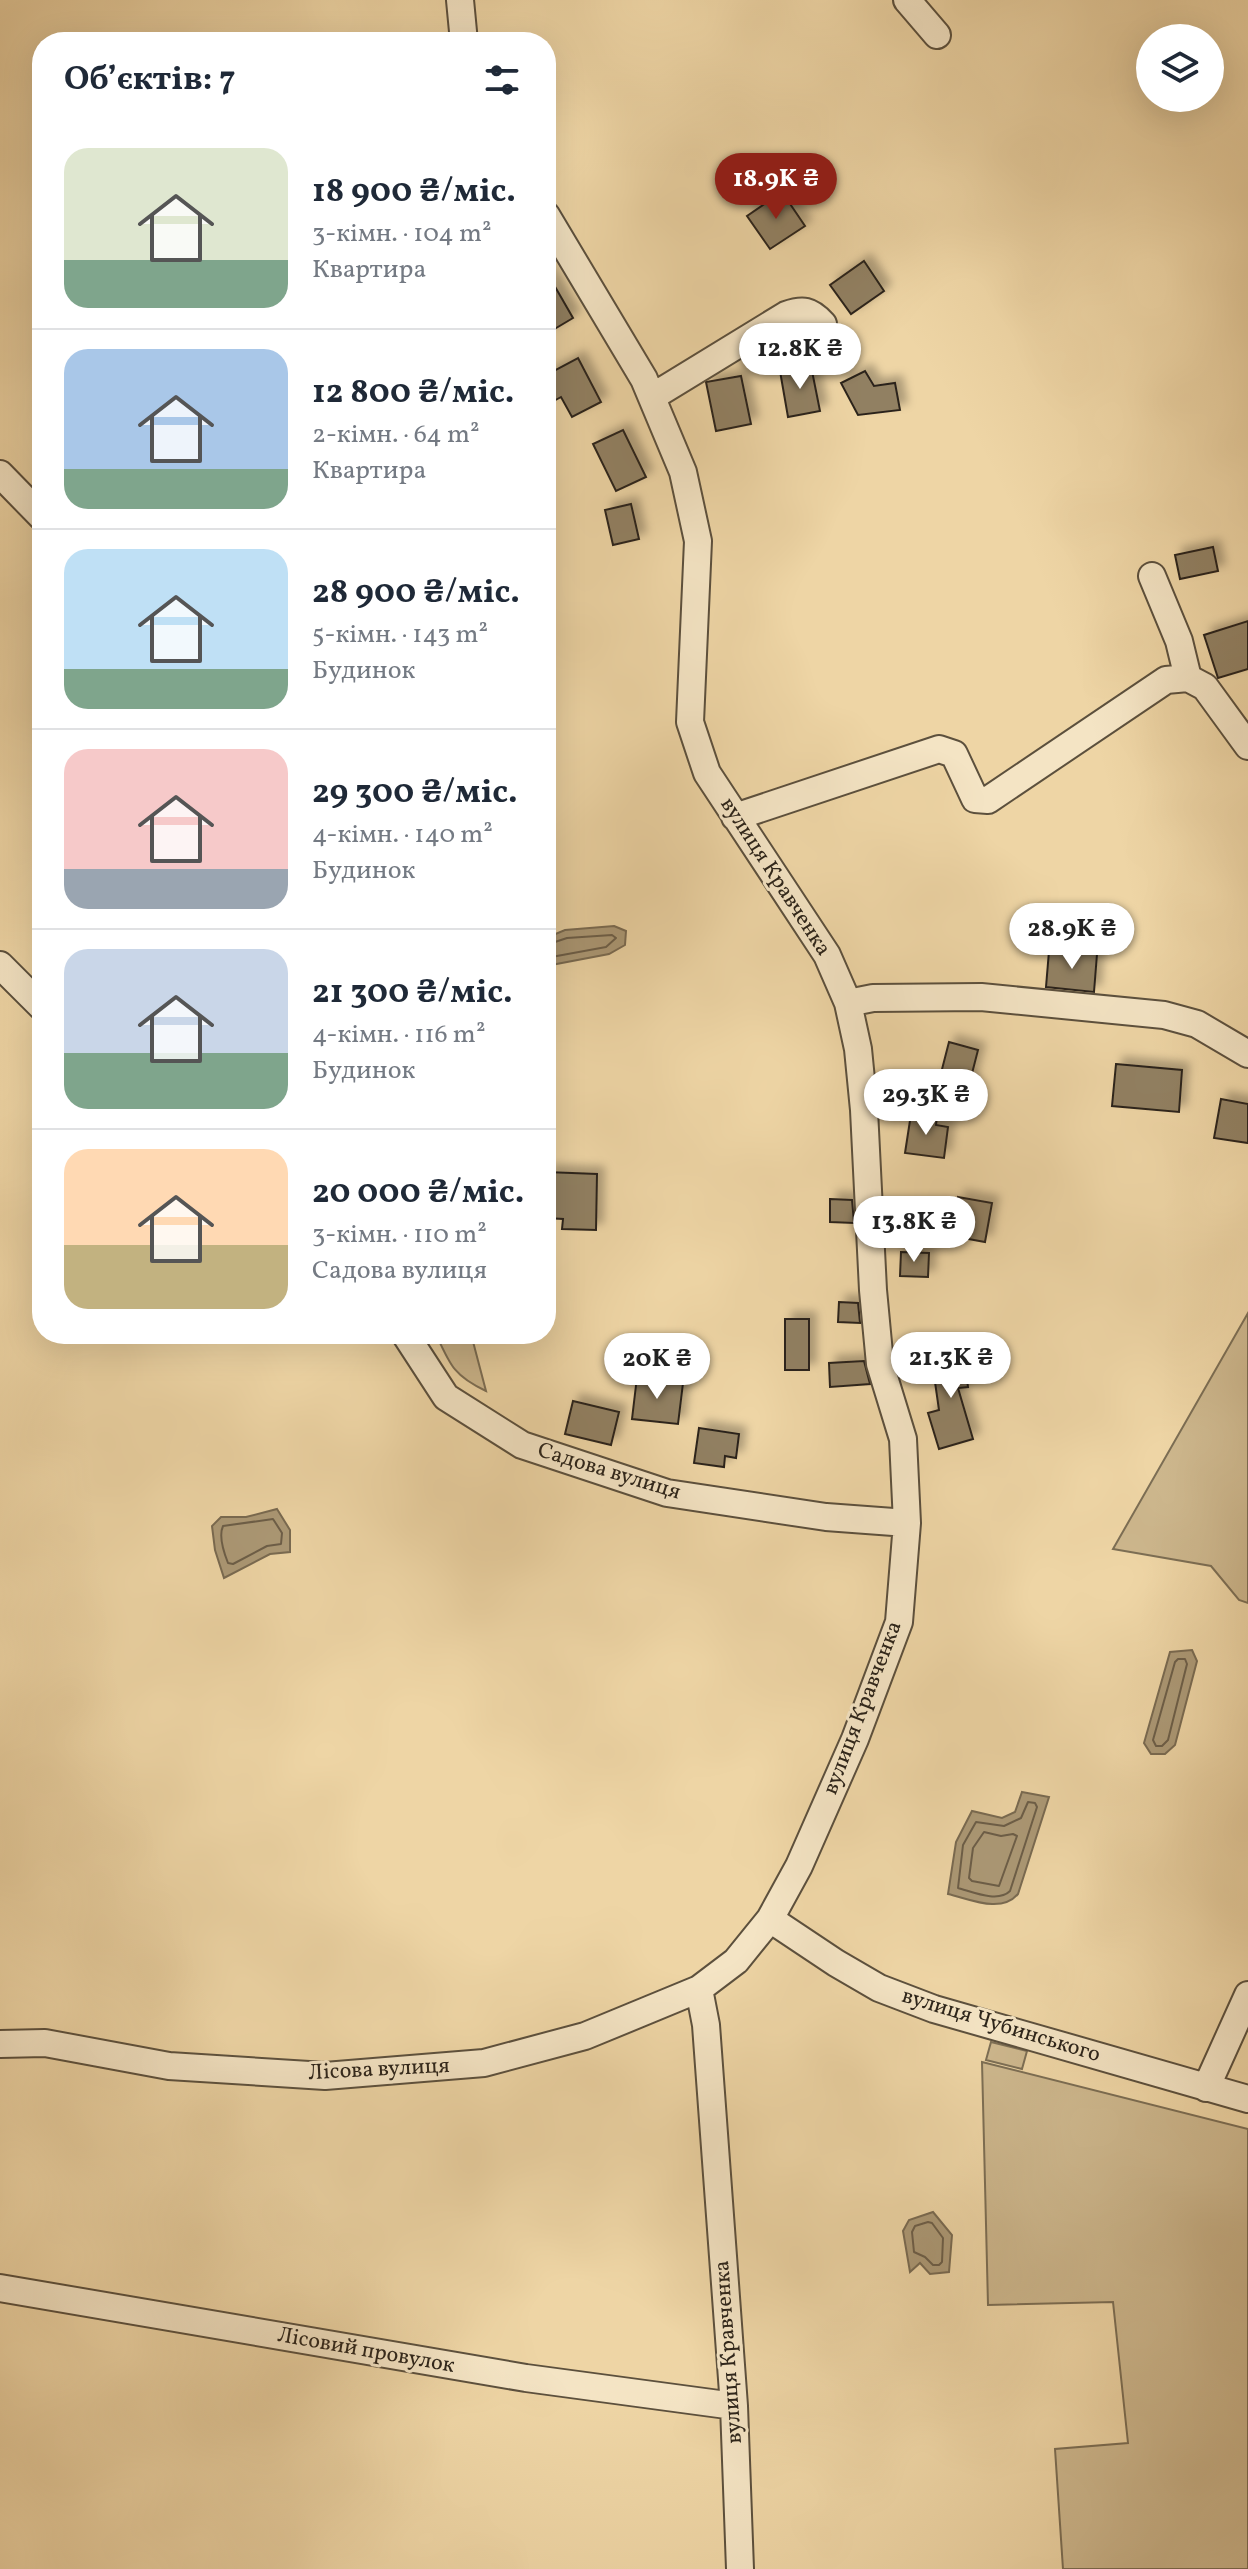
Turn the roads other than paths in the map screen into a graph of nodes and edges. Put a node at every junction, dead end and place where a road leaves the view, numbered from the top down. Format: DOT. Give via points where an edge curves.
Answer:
graph roads {
  1 [pos="460,0"];
  2 [pos="907,0"];
  3 [pos="461,32"];
  4 [pos="937,35"];
  5 [pos="556,232"];
  6 [pos="823,324"];
  7 [pos="652,397"];
  8 [pos="0,474"];
  9 [pos="32,507"];
  10 [pos="1152,576"];
  11 [pos="1188,678"];
  12 [pos="1248,746"];
  13 [pos="735,817"];
  14 [pos="0,965"];
  15 [pos="32,997"];
  16 [pos="848,1003"];
  17 [pos="1248,1054"];
  18 [pos="412,1344"];
  19 [pos="907,1523"];
  20 [pos="770,1919"];
  21 [pos="699,1989"];
  22 [pos="1248,1995"];
  23 [pos="0,2044"];
  24 [pos="1206,2088"];
  25 [pos="1248,2099"];
  26 [pos="0,2288"];
  27 [pos="734,2406"];
  28 [pos="740,2569"];
  1 -- 3 [label="street"];
  2 -- 4 [label="street"];
  5 -- 7 [label="street, вулиця Кравченка"];
  6 -- 7 [label="street" via="813,313 786,315"];
  7 -- 13 [label="street, вулиця Кравченка" via="683,472 698,541 690,722 707,773"];
  8 -- 9 [label="street"];
  10 -- 11 [label="street"];
  11 -- 12 [label="street" via="1205,687"];
  11 -- 13 [label="street" via="1166,680 988,800 975,799 954,754 939,749"];
  13 -- 16 [label="street, вулиця Кравченка" via="827,955"];
  14 -- 15 [label="street"];
  16 -- 17 [label="street" via="981,997 1164,1015 1197,1024"];
  16 -- 19 [label="street, вулиця Кравченка" via="864,1110 880,1364 903,1439"];
  18 -- 19 [label="street, Садова вулиця" via="446,1397 522,1445 667,1493 826,1517"];
  19 -- 20 [label="street, вулиця Кравченка" via="899,1622 855,1739"];
  20 -- 21 [label="street, вулиця Кравченка" via="736,1961"];
  20 -- 24 [label="street, вулиця Чубинського" via="836,1963 907,1999"];
  21 -- 23 [label="street, Лісова вулиця" via="585,2036 484,2063 341,2075 169,2066 45,2043"];
  21 -- 27 [label="street, вулиця Кравченка"];
  22 -- 24 [label="street"];
  24 -- 25 [label="street, вулиця Чубинського"];
  26 -- 27 [label="street, Лісовий провулок" via="526,2378"];
  27 -- 28 [label="street, вулиця Кравченка"];
}
